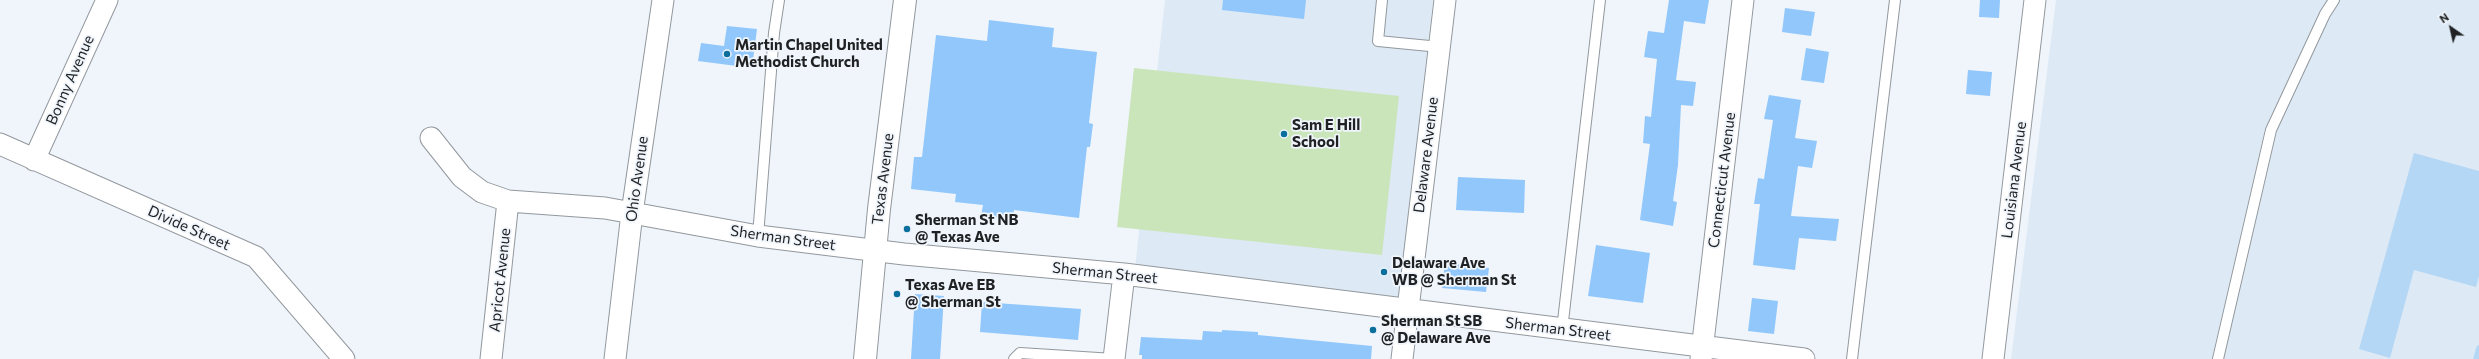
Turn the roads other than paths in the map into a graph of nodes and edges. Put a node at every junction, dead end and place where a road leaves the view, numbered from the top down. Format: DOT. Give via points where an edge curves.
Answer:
graph roads {
  1 [pos="107,0"];
  2 [pos="663,0"];
  3 [pos="779,0"];
  4 [pos="905,0"];
  5 [pos="1382,0"];
  6 [pos="1445,0"];
  7 [pos="1600,0"];
  8 [pos="1743,0"];
  9 [pos="1895,0"];
  10 [pos="2035,0"];
  11 [pos="2334,0"];
  12 [pos="1440,46"];
  13 [pos="432,138"];
  14 [pos="0,144"];
  15 [pos="34,160"];
  16 [pos="508,201"];
  17 [pos="632,213"];
  18 [pos="758,236"];
  19 [pos="876,250"];
  20 [pos="1124,274"];
  21 [pos="1407,310"];
  22 [pos="1562,330"];
  23 [pos="1701,353"];
  24 [pos="344,359"];
  25 [pos="491,359"];
  26 [pos="615,359"];
  27 [pos="865,359"];
  28 [pos="1014,359"];
  29 [pos="1114,359"];
  30 [pos="1402,359"];
  31 [pos="1804,359"];
  32 [pos="1852,359"];
  33 [pos="1993,359"];
  34 [pos="2218,359"];
  1 -- 15 [label="street, Bonny Avenue"];
  2 -- 17 [label="street, Ohio Avenue"];
  3 -- 18 [label="lane" via="774,33"];
  4 -- 19 [label="street, Texas Avenue"];
  5 -- 12 [label="lane" via="1378,41"];
  6 -- 12 [label="street, Delaware Avenue"];
  7 -- 22 [label="lane"];
  8 -- 23 [label="street, Connecticut Avenue"];
  9 -- 32 [label="lane"];
  10 -- 33 [label="street, Louisiana Avenue"];
  11 -- 34 [label="lane" via="2271,130"];
  12 -- 21 [label="street, Delaware Avenue"];
  13 -- 16 [label="street, Sherman Street" via="445,158 462,176 482,192"];
  14 -- 15 [label="street, Divide Street"];
  15 -- 24 [label="street, Divide Street" via="256,257"];
  16 -- 17 [label="street, Sherman Street" via="605,208"];
  16 -- 25 [label="street, Apricot Avenue"];
  17 -- 18 [label="street, Sherman Street"];
  17 -- 26 [label="street, Ohio Avenue"];
  18 -- 19 [label="street, Sherman Street"];
  19 -- 20 [label="street, Sherman Street"];
  19 -- 27 [label="street, Texas Avenue"];
  20 -- 21 [label="street, Sherman Street"];
  20 -- 29 [label="street"];
  21 -- 22 [label="street, Sherman Street"];
  21 -- 30 [label="street, Delaware Avenue"];
  22 -- 23 [label="street, Sherman Street"];
  23 -- 31 [label="street, Sherman Street"];
  28 -- 29 [label="lane" via="1020,353"];
}
